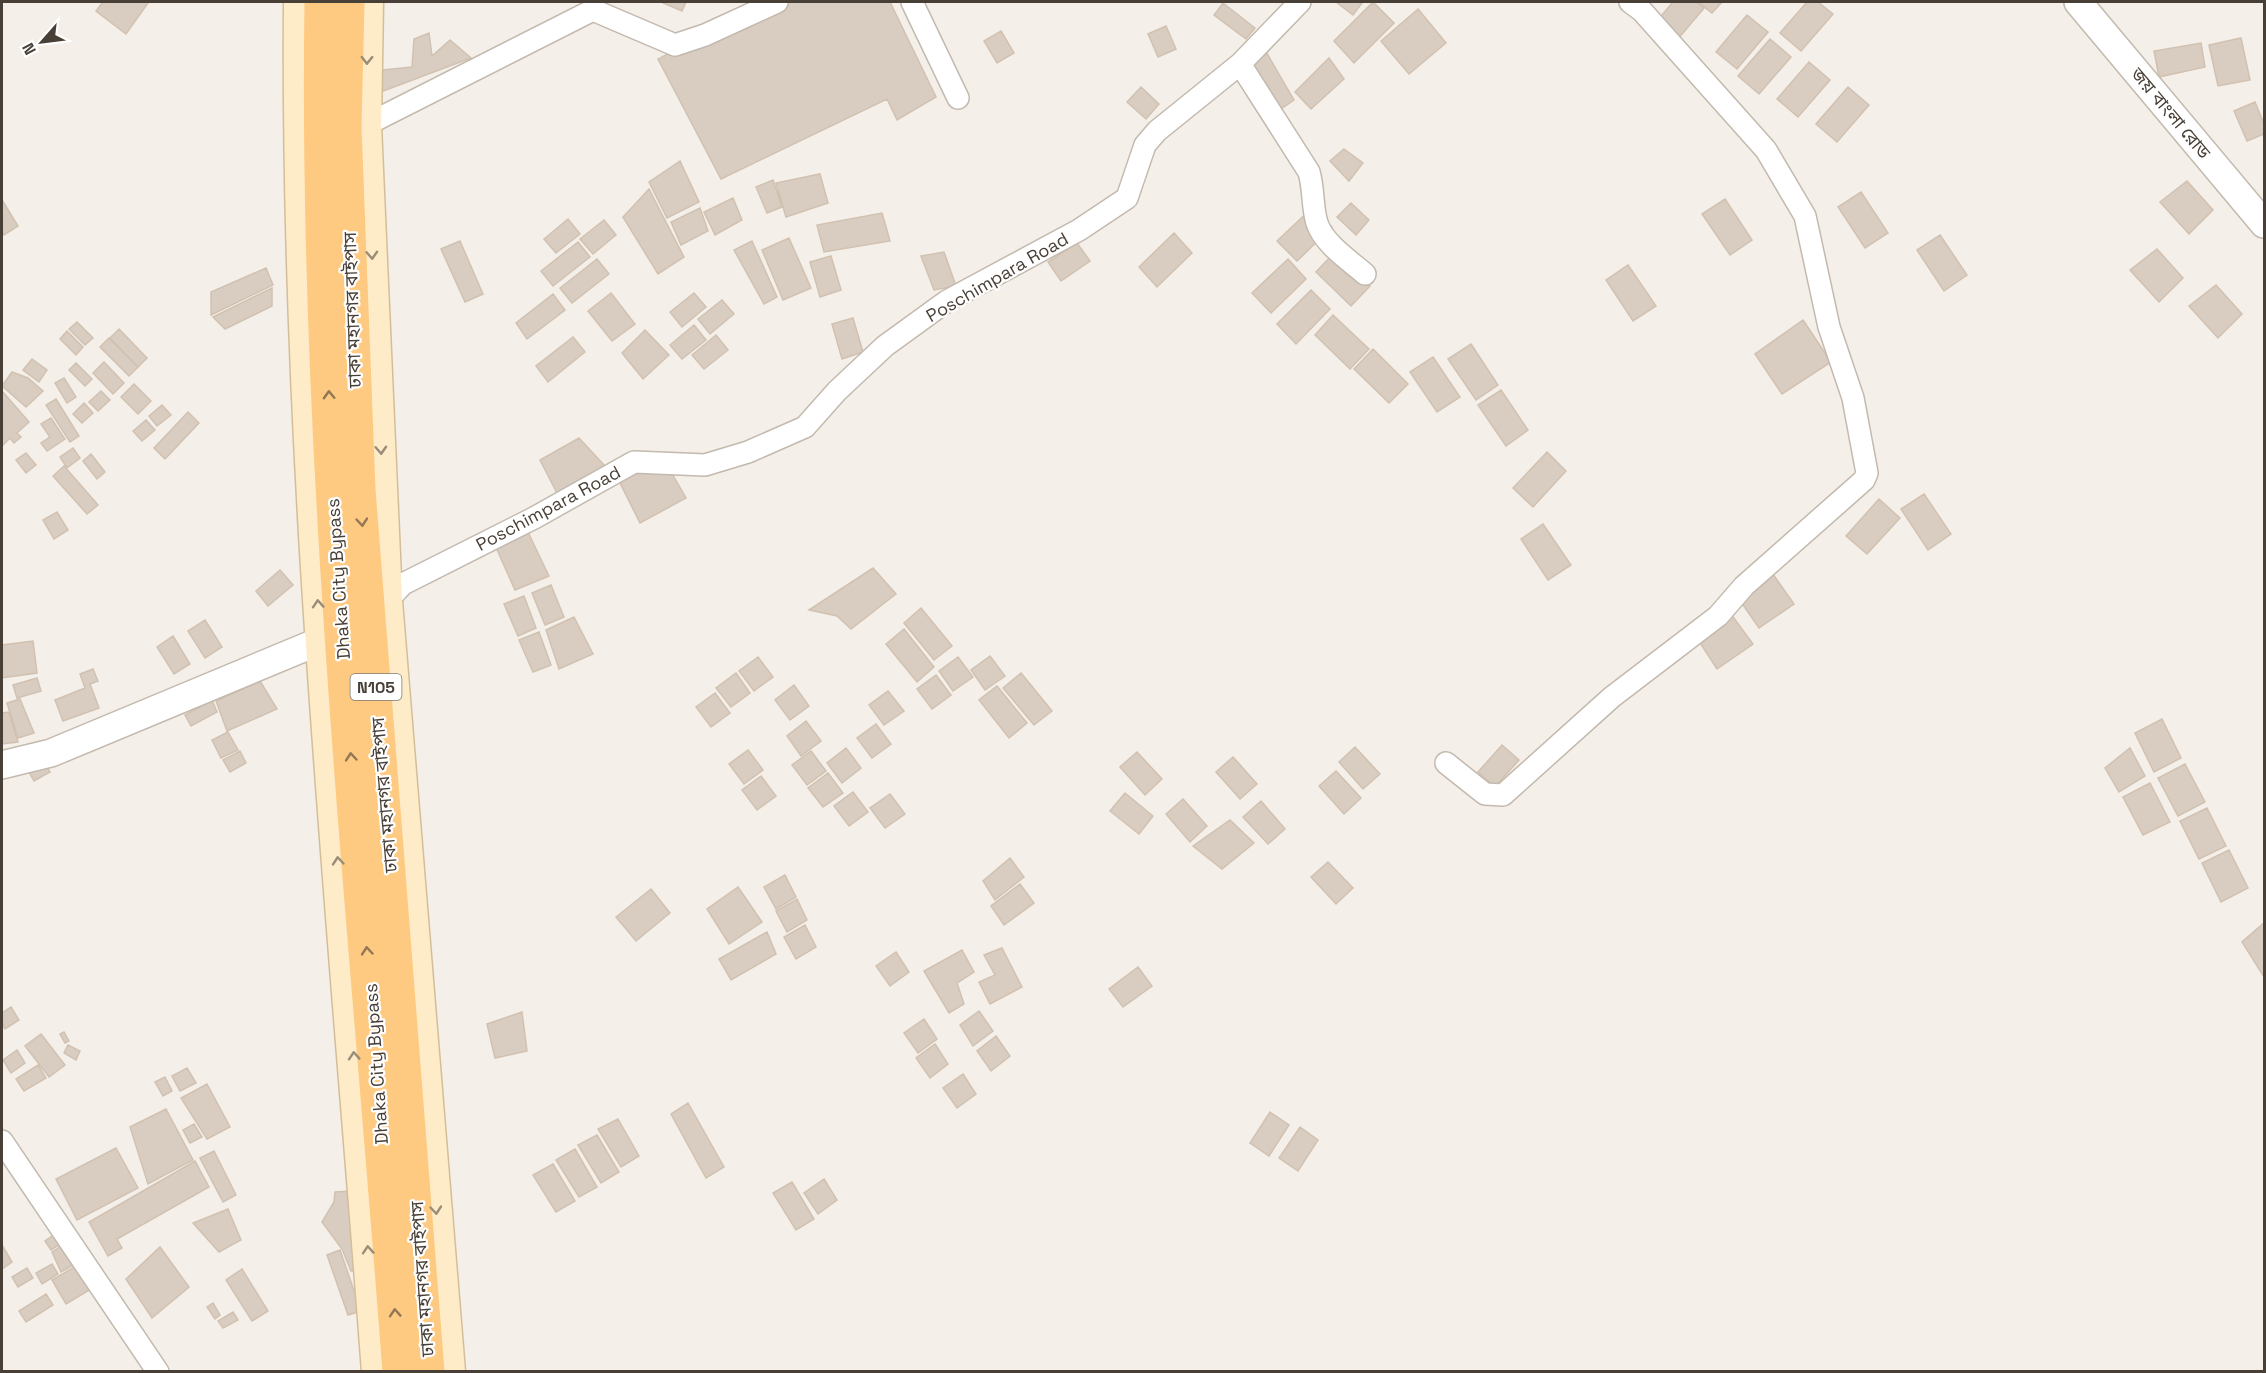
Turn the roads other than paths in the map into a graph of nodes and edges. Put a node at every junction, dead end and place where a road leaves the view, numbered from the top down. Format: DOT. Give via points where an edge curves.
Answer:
graph roads {
  1 [pos="299,2"];
  2 [pos="321,2"];
  3 [pos="348,2"];
  4 [pos="368,2"];
  5 [pos="777,2"];
  6 [pos="912,2"];
  7 [pos="1300,2"];
  8 [pos="1640,5"];
  9 [pos="2086,5"];
  10 [pos="1240,64"];
  11 [pos="958,98"];
  12 [pos="366,125"];
  13 [pos="2265,224"];
  14 [pos="1365,274"];
  15 [pos="387,601"];
  16 [pos="320,641"];
  17 [pos="1446,763"];
  18 [pos="2,765"];
  19 [pos="2,1141"];
  20 [pos="158,1371"];
  21 [pos="377,1371"];
  22 [pos="399,1371"];
  23 [pos="428,1371"];
  24 [pos="450,1371"];
  16 -- 1 [label="main road, one-way" via="309,477 298,130"];
  22 -- 2 [label="highway, Dhaka City Bypass / N105, one-way" via="338,597 320,142"];
  3 -- 23 [label="highway, ঢাকা মহানগর বাইপাস / N105, one-way" via="345,127 359,490"];
  4 -- 12 [label="main road, one-way"];
  5 -- 12 [label="street" via="675,45 593,10"];
  6 -- 11 [label="street"];
  7 -- 10 [label="street, Poschimpara Road"];
  8 -- 17 [label="street" via="1766,150 1805,216 1829,327 1853,398 1867,473 1864,480 1743,586 1718,616 1612,697 1503,795 1485,794"];
  9 -- 13 [label="street, জয় বাংলা রোড"];
  10 -- 14 [label="street" via="1309,172 1322,234"];
  10 -- 15 [label="street, Poschimpara Road" via="1145,145 1127,198 1079,230 938,308 885,346 805,427 748,452 705,465 633,462 534,518 403,584"];
  12 -- 15 [label="main road, one-way"];
  15 -- 24 [label="main road, one-way"];
  16 -- 18 [label="street" via="51,753"];
  21 -- 16 [label="main road, one-way"];
  19 -- 20 [label="street"];
}
